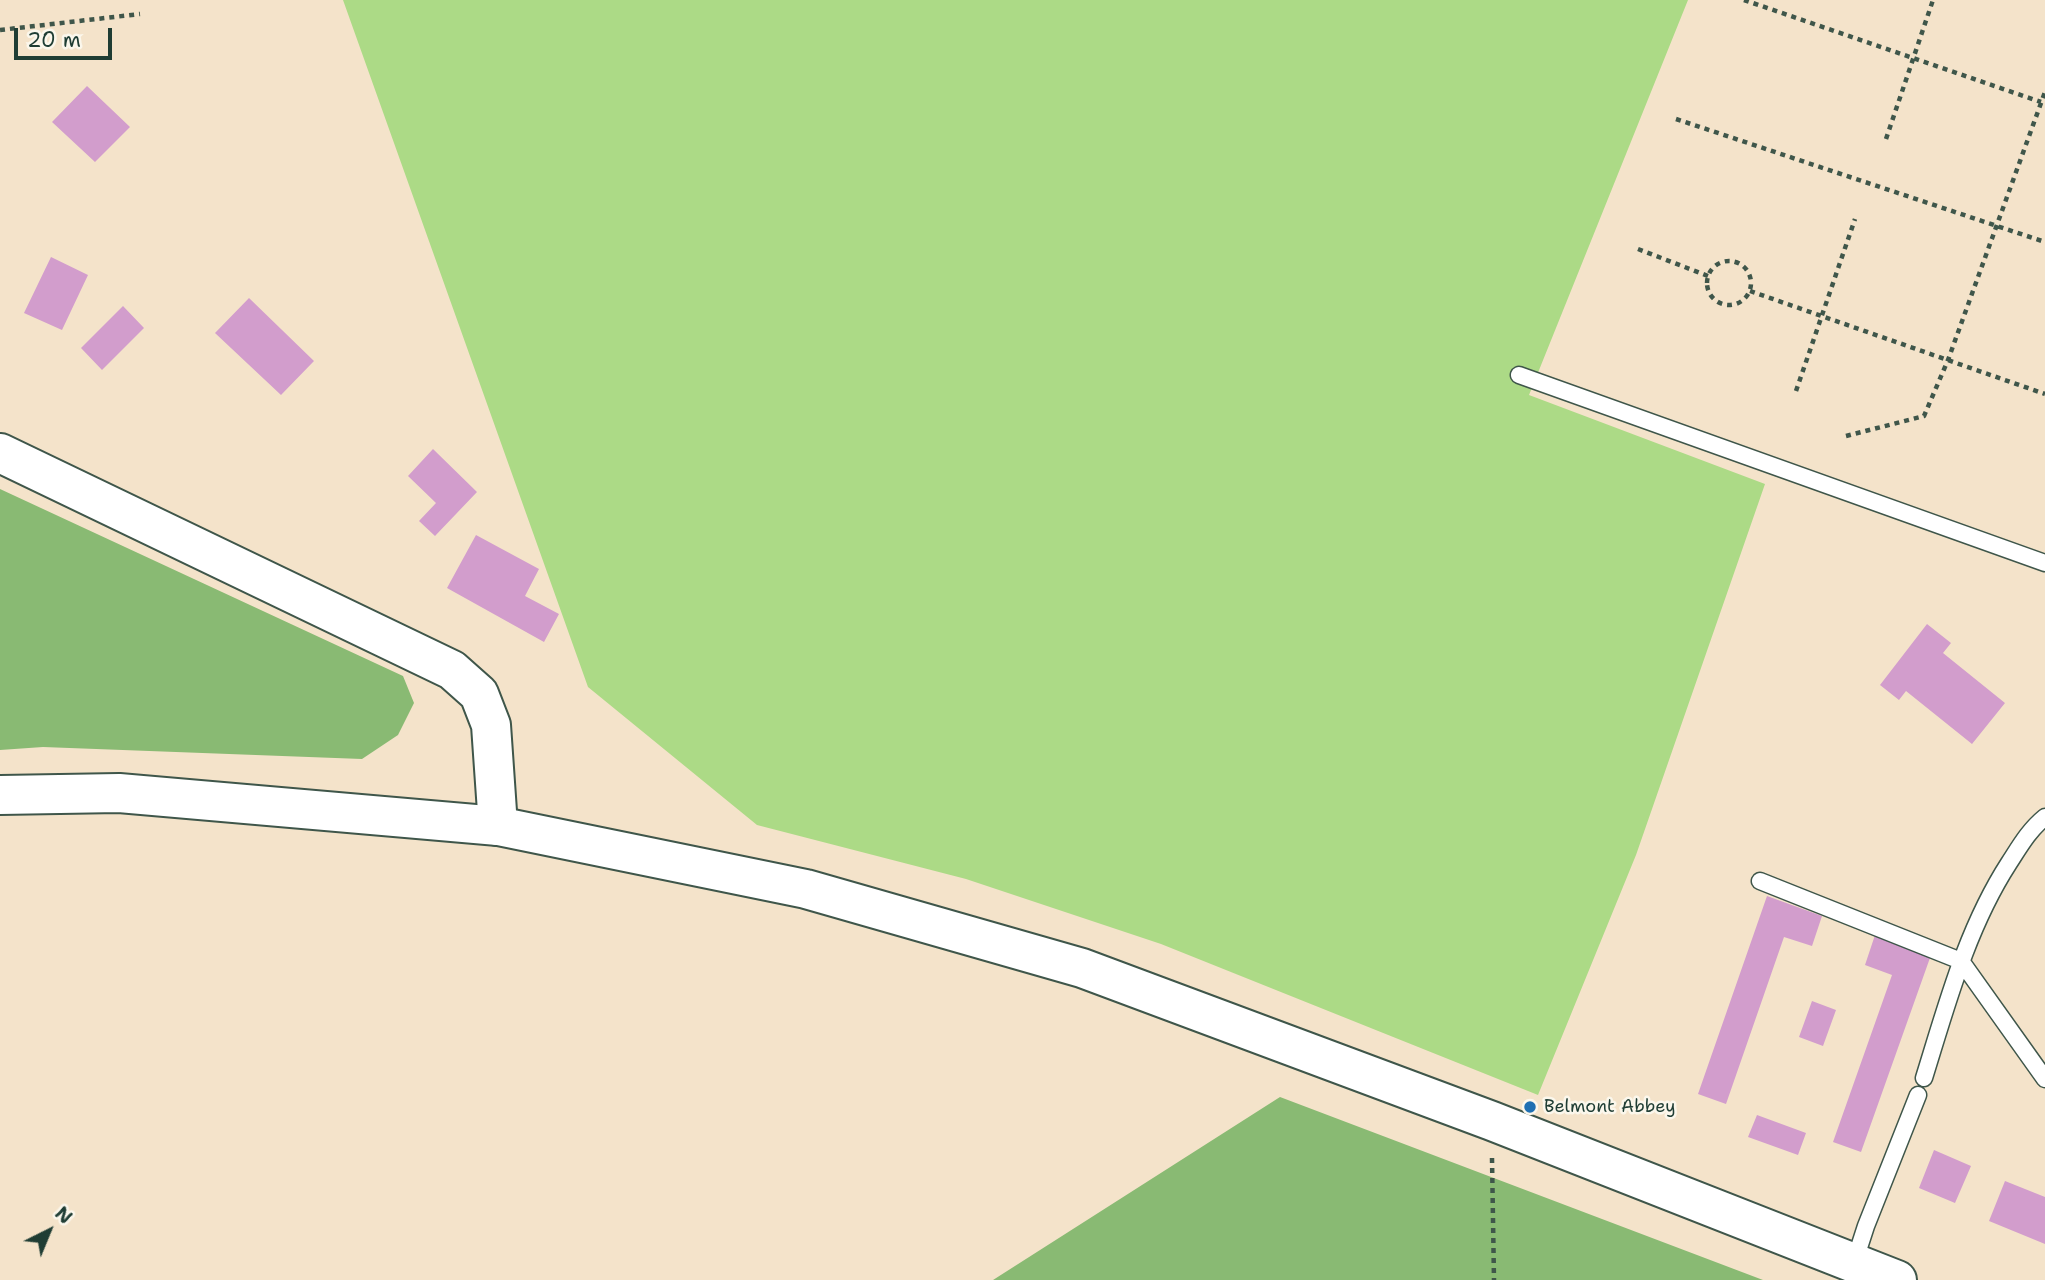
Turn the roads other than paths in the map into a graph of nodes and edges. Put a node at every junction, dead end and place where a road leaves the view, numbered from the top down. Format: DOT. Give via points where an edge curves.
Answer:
graph roads {
  1 [pos="1519,375"];
  2 [pos="0,453"];
  3 [pos="2045,563"];
  4 [pos="0,795"];
  5 [pos="2045,817"];
  6 [pos="498,826"];
  7 [pos="1760,881"];
  8 [pos="1961,961"];
  9 [pos="1924,1078"];
  10 [pos="2045,1079"];
  11 [pos="1918,1095"];
  12 [pos="1854,1264"];
  13 [pos="1898,1280"];
  1 -- 3 [label="lane"];
  2 -- 6 [label="main road" via="452,670 479,694 491,725"];
  4 -- 6 [label="main road" via="119,793"];
  5 -- 8 [label="lane" via="2030,830 1989,894"];
  6 -- 12 [label="main road" via="806,889 1082,968 1492,1121"];
  7 -- 8 [label="lane"];
  8 -- 9 [label="lane"];
  8 -- 10 [label="lane"];
  11 -- 12 [label="lane"];
  12 -- 13 [label="main road"];
}
